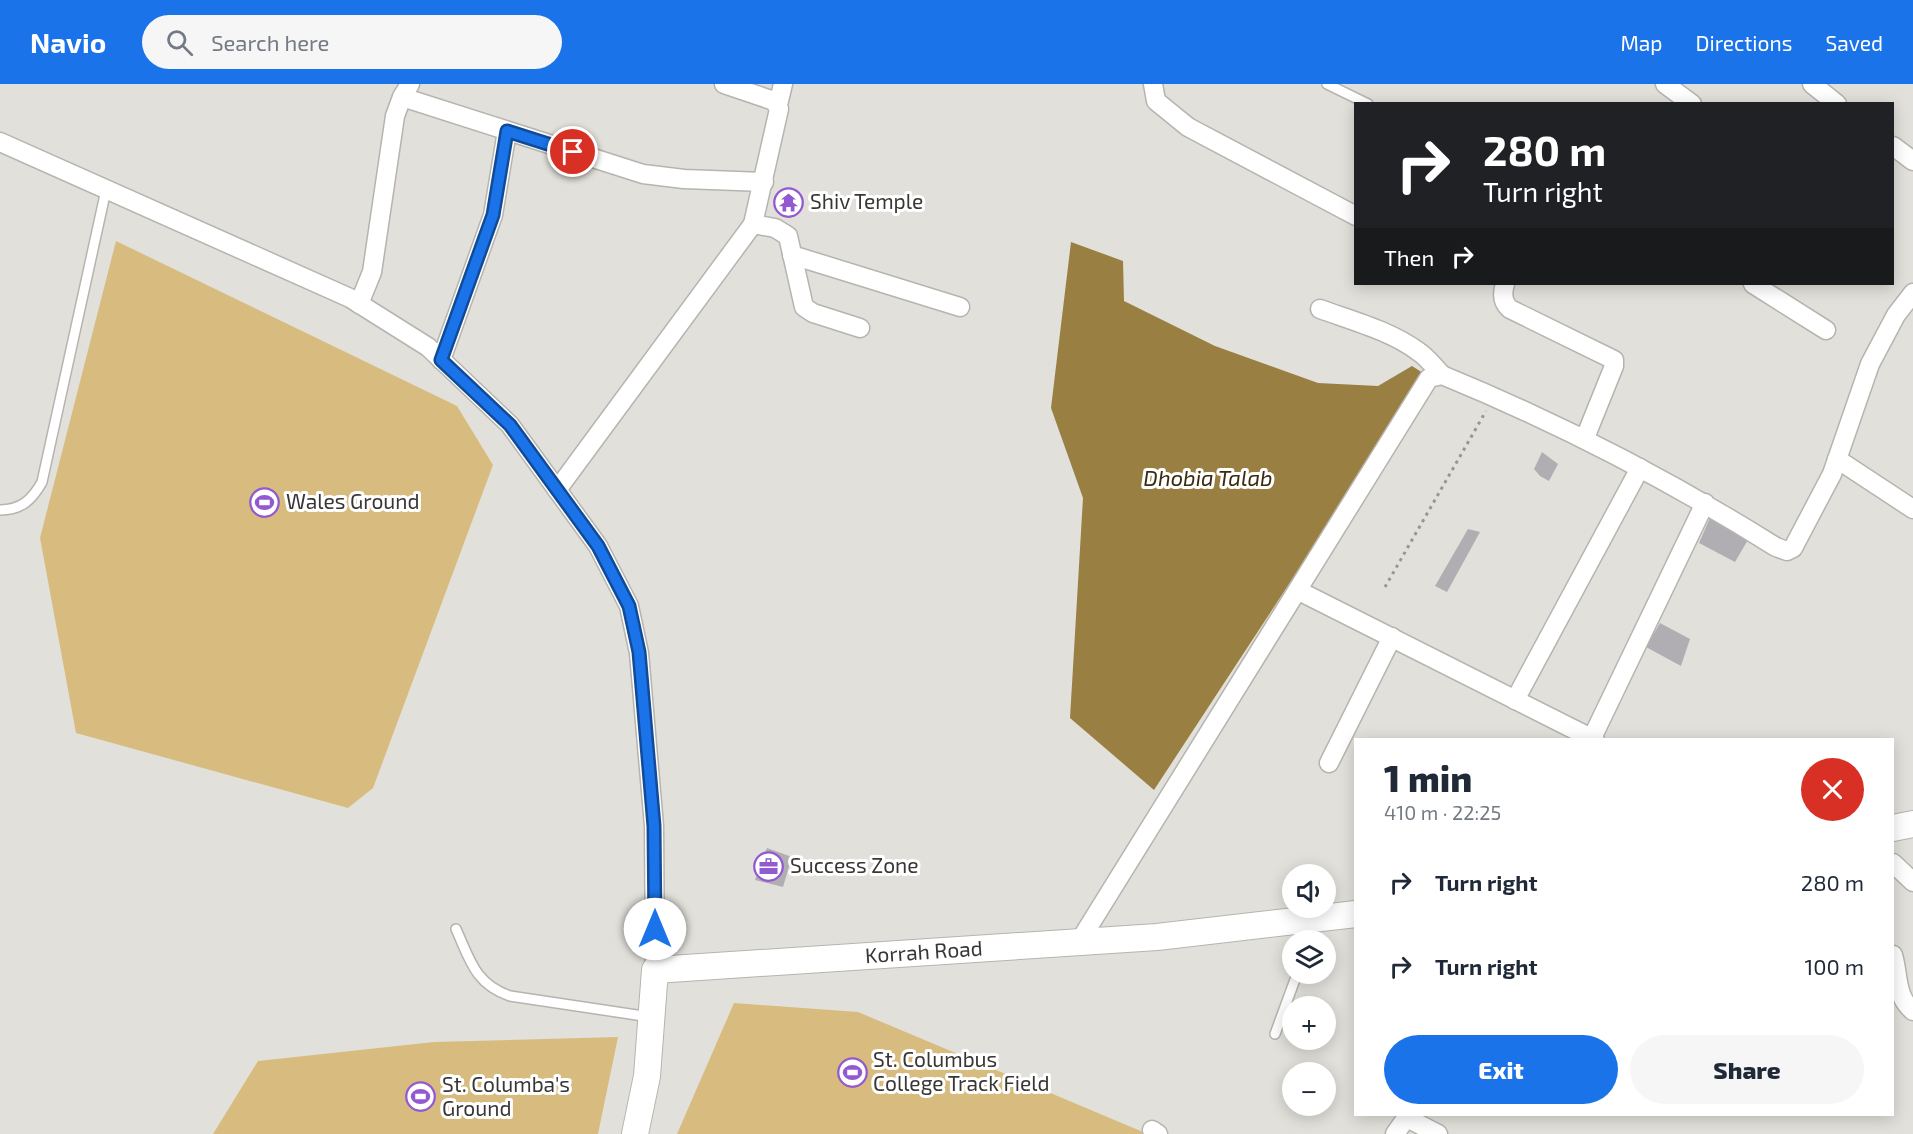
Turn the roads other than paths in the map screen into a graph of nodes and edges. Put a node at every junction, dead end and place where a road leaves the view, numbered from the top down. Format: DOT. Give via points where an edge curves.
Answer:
graph roads {
  1 [pos="724,84"];
  2 [pos="783,84"];
  3 [pos="1153,84"];
  4 [pos="1327,84"];
  5 [pos="1665,84"];
  6 [pos="1812,84"];
  7 [pos="406,90"];
  8 [pos="1364,102"];
  9 [pos="1689,102"];
  10 [pos="1834,102"];
  11 [pos="778,105"];
  12 [pos="507,131"];
  13 [pos="0,142"];
  14 [pos="1894,147"];
  15 [pos="1913,161"];
  16 [pos="764,182"];
  17 [pos="106,190"];
  18 [pos="1354,215"];
  19 [pos="753,224"];
  20 [pos="792,255"];
  21 [pos="1506,285"];
  22 [pos="1755,285"];
  23 [pos="1913,293"];
  24 [pos="359,304"];
  25 [pos="960,307"];
  26 [pos="1320,309"];
  27 [pos="860,328"];
  28 [pos="1826,330"];
  29 [pos="441,360"];
  30 [pos="1442,375"];
  31 [pos="1585,438"];
  32 [pos="1837,459"];
  33 [pos="1640,468"];
  34 [pos="557,490"];
  35 [pos="1705,503"];
  36 [pos="1913,509"];
  37 [pos="0,510"];
  38 [pos="1299,591"];
  39 [pos="1392,638"];
  40 [pos="1515,700"];
  41 [pos="1591,738"];
  42 [pos="1593,738"];
  43 [pos="1329,763"];
  44 [pos="1913,824"];
  45 [pos="1894,828"];
  46 [pos="1894,864"];
  47 [pos="1913,882"];
  48 [pos="1354,915"];
  49 [pos="456,929"];
  50 [pos="1309,930"];
  51 [pos="1282,931"];
  52 [pos="1079,942"];
  53 [pos="1894,961"];
  54 [pos="655,970"];
  55 [pos="1293,984"];
  56 [pos="1913,1011"];
  57 [pos="653,1018"];
  58 [pos="1275,1034"];
  59 [pos="1408,1116"];
  60 [pos="635,1134"];
  61 [pos="1395,1134"];
  62 [pos="1438,1134"];
  1 -- 11 [label="street"];
  2 -- 11 [label="street"];
  3 -- 18 [label="street" via="1156,100 1188,127"];
  4 -- 8 [label="lane"];
  5 -- 9 [label="street"];
  6 -- 10 [label="street"];
  7 -- 12 [label="street"];
  7 -- 24 [label="street" via="390,140 372,272"];
  11 -- 16 [label="street"];
  12 -- 16 [label="street" via="663,178"];
  12 -- 29 [label="street" via="493,215"];
  13 -- 17 [label="street"];
  14 -- 15 [label="street"];
  16 -- 19 [label="street"];
  17 -- 24 [label="street"];
  17 -- 37 [label="lane" via="42,482 23,506"];
  19 -- 20 [label="street" via="785,233"];
  19 -- 34 [label="street"];
  20 -- 25 [label="street"];
  20 -- 27 [label="street" via="804,307"];
  21 -- 31 [label="street" via="1504,304 1510,309 1614,360"];
  22 -- 28 [label="street"];
  23 -- 32 [label="street" via="1896,315 1870,364"];
  24 -- 29 [label="street" via="428,347"];
  26 -- 30 [label="street" via="1410,346"];
  29 -- 34 [label="street" via="510,425"];
  30 -- 31 [label="street"];
  30 -- 38 [label="street" via="1432,376 1426,382"];
  31 -- 33 [label="street"];
  32 -- 35 [label="street" via="1790,550 1776,547"];
  32 -- 36 [label="street"];
  33 -- 35 [label="street"];
  33 -- 40 [label="street"];
  34 -- 54 [label="street" via="598,546 624,596 639,652 654,826"];
  35 -- 42 [label="street"];
  38 -- 39 [label="street"];
  38 -- 52 [label="street"];
  39 -- 40 [label="street"];
  39 -- 43 [label="street"];
  40 -- 41 [label="street"];
  44 -- 45 [label="main road"];
  46 -- 47 [label="street"];
  48 -- 50 [label="main road, Korrah Road"];
  49 -- 57 [label="lane" via="480,978 496,991"];
  51 -- 52 [label="main road, Korrah Road"];
  52 -- 54 [label="main road, Korrah Road"];
  53 -- 56 [label="street" via="1899,991"];
  54 -- 57 [label="main road"];
  55 -- 58 [label="lane"];
  57 -- 60 [label="main road"];
  59 -- 61 [label="street"];
  59 -- 62 [label="street"];
}
